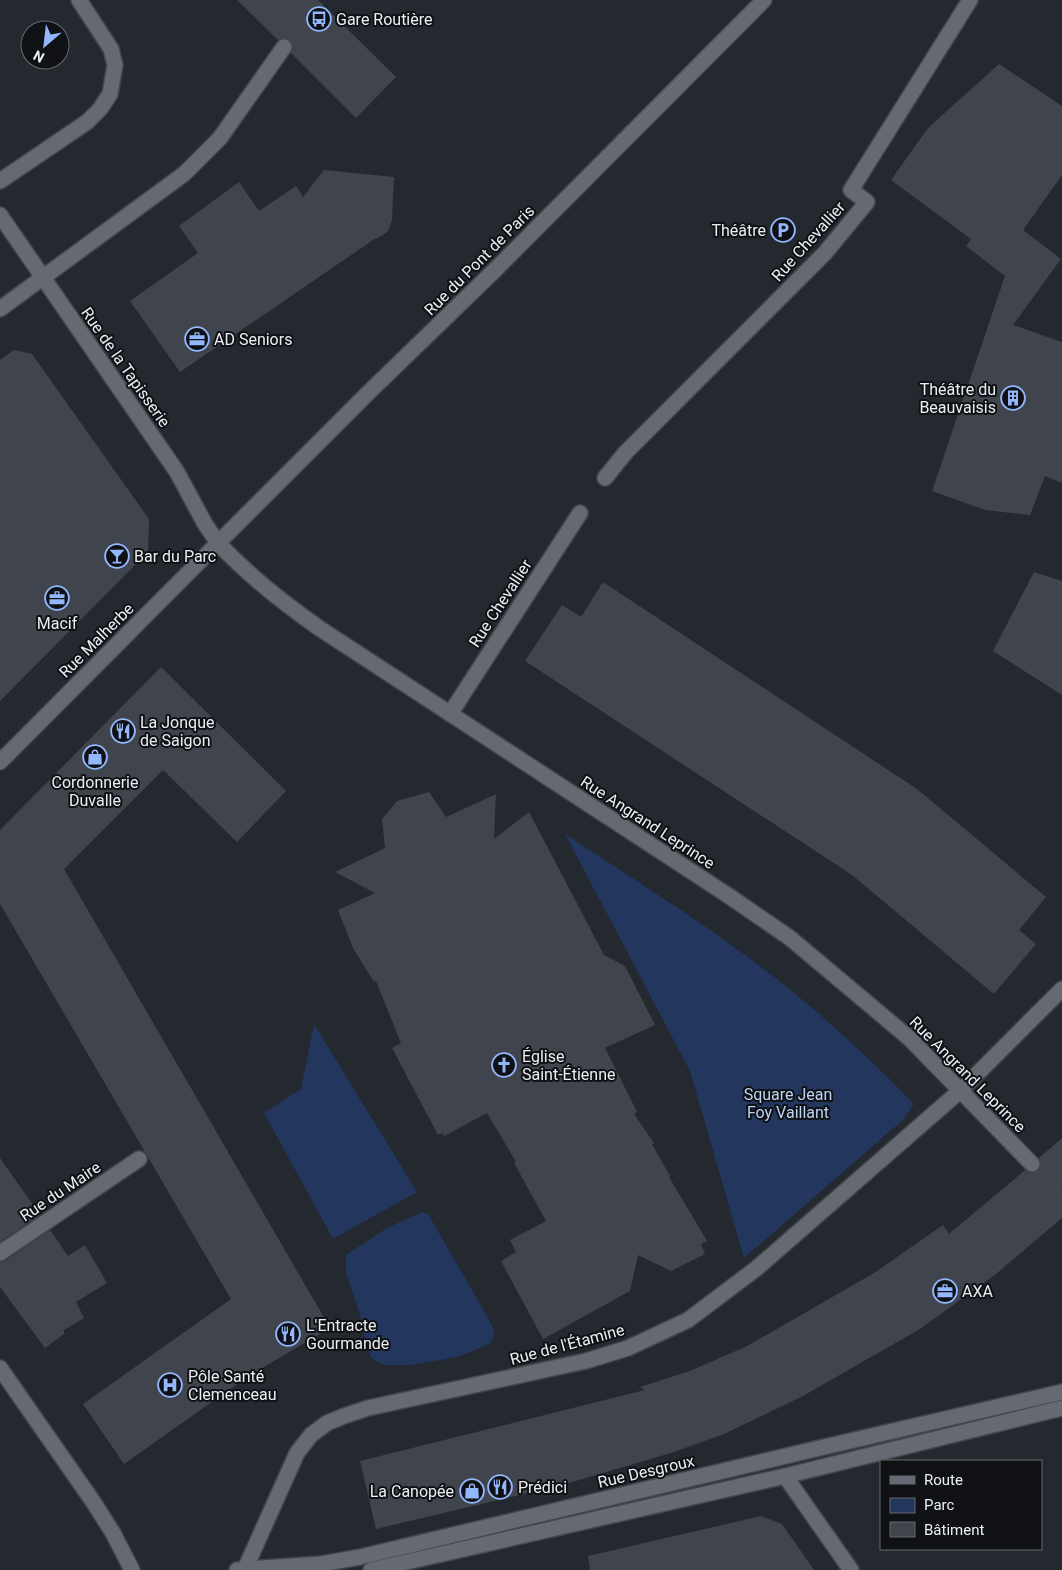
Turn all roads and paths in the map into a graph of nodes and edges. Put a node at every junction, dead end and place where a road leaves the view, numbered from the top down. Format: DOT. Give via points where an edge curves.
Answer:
graph roads {
  1 [pos="79,0"];
  2 [pos="764,0"];
  3 [pos="970,0"];
  4 [pos="284,47"];
  5 [pos="0,181"];
  6 [pos="0,215"];
  7 [pos="43,278"];
  8 [pos="0,309"];
  9 [pos="605,478"];
  10 [pos="580,513"];
  11 [pos="218,543"];
  12 [pos="450,714"];
  13 [pos="0,762"];
  14 [pos="1062,989"];
  15 [pos="961,1090"];
  16 [pos="139,1159"];
  17 [pos="1032,1164"];
  18 [pos="0,1253"];
  19 [pos="2,1377"];
  20 [pos="1062,1392"];
  21 [pos="1062,1408"];
  22 [pos="785,1476"];
  23 [pos="241,1569"];
  24 [pos="132,1570"];
  25 [pos="371,1570"];
  26 [pos="851,1570"];
  1 -- 5 [label="street" via="111,49 115,65 110,94 87,122"];
  2 -- 11 [label="street, Rue du Pont de Paris"];
  3 -- 9 [label="street, Rue Chevallier" via="852,190 867,202 825,253 626,452"];
  4 -- 7 [label="street" via="220,138 203,156 166,189"];
  6 -- 7 [label="street, Rue de la Tapisserie"];
  7 -- 8 [label="street"];
  7 -- 11 [label="street, Rue de la Tapisserie" via="177,472"];
  10 -- 12 [label="street, Rue Chevallier"];
  11 -- 12 [label="street, Rue Angrand Leprince" via="251,577 281,601"];
  11 -- 13 [label="street, Rue Malherbe"];
  12 -- 15 [label="street, Rue Angrand Leprince" via="790,938 909,1038"];
  14 -- 15 [label="street, Rue de l'Étamine"];
  15 -- 17 [label="street, Rue Angrand Leprince"];
  15 -- 23 [label="street, Rue de l'Étamine" via="757,1268 688,1320 628,1348 586,1361 368,1408 327,1423 311,1435 297,1453"];
  16 -- 18 [label="street, Rue du Maire"];
  19 -- 24 [label="street" via="94,1502"];
  20 -- 23 [label="street, Rue Desgroux" via="360,1557 321,1564"];
  21 -- 22 [label="street"];
  22 -- 25 [label="street"];
  22 -- 26 [label="street"];
}
